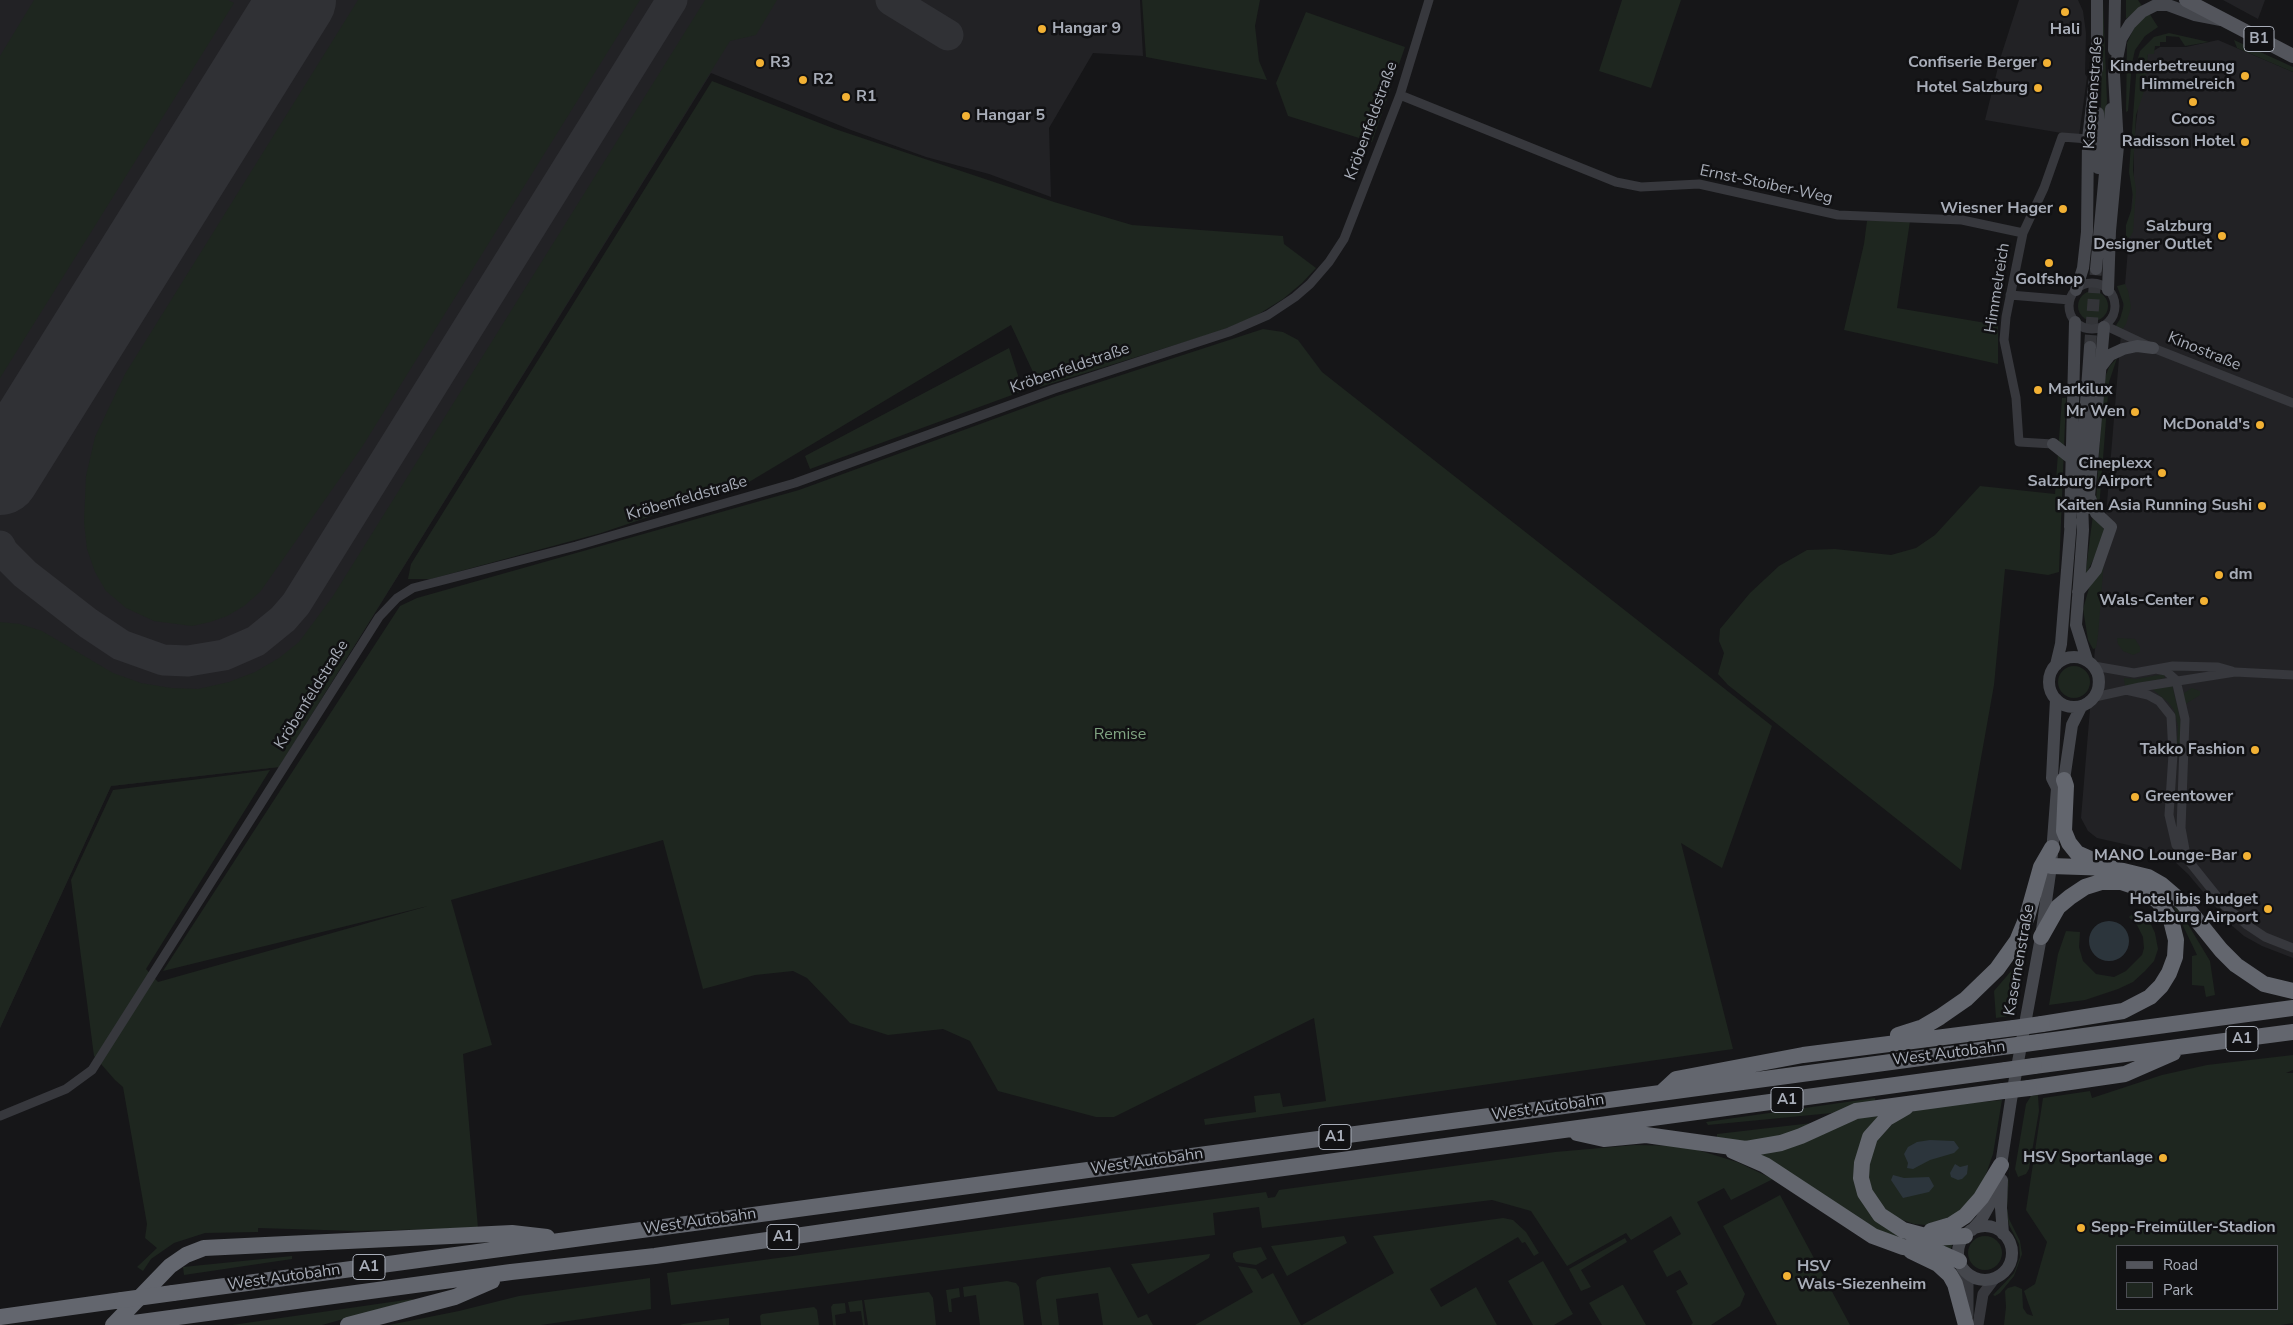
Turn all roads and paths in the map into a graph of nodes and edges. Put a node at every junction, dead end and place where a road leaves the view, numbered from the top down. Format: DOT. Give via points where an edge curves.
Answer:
graph roads {
  1 [pos="1429,0"];
  2 [pos="2090,0"];
  3 [pos="2097,0"];
  4 [pos="2115,0"];
  5 [pos="2186,0"];
  6 [pos="2225,21"];
  7 [pos="2097,25"];
  8 [pos="2293,56"];
  9 [pos="2097,61"];
  10 [pos="2114,74"];
  11 [pos="1400,95"];
  12 [pos="2088,139"];
  13 [pos="2099,218"];
  14 [pos="2022,233"];
  15 [pos="2096,269"];
  16 [pos="2108,290"];
  17 [pos="2010,295"];
  18 [pos="2073,295"];
  19 [pos="2075,322"];
  20 [pos="2105,326"];
  21 [pos="2090,347"];
  22 [pos="2153,348"];
  23 [pos="2100,368"];
  24 [pos="2293,403"];
  25 [pos="2073,438"];
  26 [pos="2053,444"];
  27 [pos="2072,459"];
  28 [pos="2081,472"];
  29 [pos="2090,498"];
  30 [pos="2070,528"];
  31 [pos="2083,530"];
  32 [pos="2078,592"];
  33 [pos="2091,663"];
  34 [pos="2056,665"];
  35 [pos="2156,669"];
  36 [pos="2235,672"];
  37 [pos="2293,675"];
  38 [pos="2176,680"];
  39 [pos="2126,690"];
  40 [pos="2095,697"];
  41 [pos="2056,699"];
  42 [pos="2080,707"];
  43 [pos="2060,784"];
  44 [pos="2052,848"];
  45 [pos="2186,856"];
  46 [pos="2051,866"];
  47 [pos="2110,868"];
  48 [pos="2041,937"];
  49 [pos="2293,948"];
  50 [pos="2293,991"];
  51 [pos="2293,1008"];
  52 [pos="2293,1032"];
  53 [pos="2192,1045"];
  54 [pos="1872,1046"];
  55 [pos="1662,1092"];
  56 [pos="1913,1103"];
  57 [pos="0,1116"];
  58 [pos="1567,1131"];
  59 [pos="1727,1148"];
  60 [pos="2001,1165"];
  61 [pos="1915,1233"];
  62 [pos="1968,1233"];
  63 [pos="2004,1234"];
  64 [pos="564,1240"];
  65 [pos="1903,1247"];
  66 [pos="1961,1264"];
  67 [pos="511,1272"];
  68 [pos="1995,1278"];
  69 [pos="0,1317"];
  70 [pos="113,1325"];
  71 [pos="119,1325"];
  72 [pos="348,1325"];
  73 [pos="1966,1325"];
  74 [pos="1978,1325"];
  1 -- 11 [label="street, Kröbenfeldstraße"];
  2 -- 7 [label="main road"];
  3 -- 7 [label="main road, Kasernenstraße"];
  4 -- 10 [label="main road, Kasernenstraße"];
  5 -- 6 [label="main road, B1"];
  6 -- 8 [label="main road, B1"];
  6 -- 10 [label="main road" via="2168,5 2146,8 2125,32"];
  7 -- 9 [label="main road, Kasernenstraße"];
  9 -- 12 [label="main road"];
  9 -- 13 [label="main road, Kasernenstraße"];
  10 -- 13 [label="main road, Kasernenstraße"];
  10 -- 16 [label="main road" via="2118,146"];
  11 -- 14 [label="street, Ernst-Stoiber-Weg" via="1616,182 1641,188 1699,184 1838,215 1962,220"];
  11 -- 57 [label="street, Kröbenfeldstraße" via="1344,239 1310,284 1256,321 1054,389 795,483 576,546 413,588 397,598 379,617 92,1070 66,1089"];
  12 -- 14 [label="street, Himmelreich" via="2062,137 2044,188"];
  12 -- 18 [label="main road" via="2088,232 2083,268"];
  13 -- 15 [label="main road, Kasernenstraße"];
  14 -- 17 [label="street, Himmelreich"];
  16 -- 18 [label="street" via="2092,283"];
  16 -- 20 [label="street" via="2115,306"];
  17 -- 18 [label="street"];
  17 -- 26 [label="street, Himmelreich" via="2004,340 2016,398 2019,442"];
  18 -- 19 [label="street" via="2071,315"];
  19 -- 20 [label="street" via="2086,328"];
  19 -- 25 [label="main road"];
  20 -- 22 [label="street, Kinostraße"];
  20 -- 23 [label="main road"];
  21 -- 28 [label="main road"];
  22 -- 23 [label="main road" via="2137,346 2123,349 2110,355"];
  22 -- 24 [label="street, Kinostraße"];
  23 -- 29 [label="main road"];
  25 -- 26 [label="main road"];
  25 -- 27 [label="main road"];
  26 -- 27 [label="main road"];
  27 -- 30 [label="main road"];
  28 -- 30 [label="main road"];
  28 -- 31 [label="main road"];
  29 -- 31 [label="main road"];
  29 -- 32 [label="main road" via="2096,513 2111,527 2096,570"];
  30 -- 34 [label="main road" via="2061,644"];
  31 -- 32 [label="main road"];
  32 -- 33 [label="main road" via="2076,625"];
  33 -- 34 [label="main road" via="2071,657"];
  33 -- 35 [label="street" via="2134,673"];
  33 -- 40 [label="main road" via="2100,684"];
  34 -- 41 [label="main road" via="2049,686"];
  35 -- 36 [label="street" via="2218,667"];
  35 -- 38 [label="street" via="2166,671"];
  36 -- 37 [label="street"];
  36 -- 38 [label="street"];
  38 -- 39 [label="street"];
  38 -- 45 [label="street" via="2186,719 2181,828"];
  39 -- 40 [label="street"];
  39 -- 45 [label="street" via="2148,695 2171,716 2170,823 2176,846"];
  40 -- 42 [label="main road"];
  41 -- 42 [label="main road" via="2067,706"];
  41 -- 43 [label="main road, Kasernenstraße" via="2052,778"];
  42 -- 43 [label="main road, Kasernenstraße" via="2072,726"];
  43 -- 44 [label="main road, Kasernenstraße"];
  43 -- 47 [label="highway" via="2066,786 2064,831 2069,843 2077,853"];
  44 -- 46 [label="main road, Kasernenstraße"];
  44 -- 54 [label="highway" via="2042,867 2017,941 1998,969 1966,999 1924,1027"];
  45 -- 49 [label="street" via="2224,905 2247,925 2265,937"];
  46 -- 47 [label="highway"];
  46 -- 48 [label="main road, Kasernenstraße"];
  47 -- 50 [label="highway" via="2148,877 2162,884 2183,903 2236,966 2264,984"];
  48 -- 54 [label="highway, bridge" via="2058,907 2070,897 2101,882 2122,882 2142,889 2158,901 2171,920 2176,940 2175,958 2161,986 2150,997 2123,1011"];
  48 -- 60 [label="main road, Kasernenstraße"];
  51 -- 55 [label="highway, West Autobahn / A1, bridge"];
  52 -- 53 [label="highway, West Autobahn / A1"];
  53 -- 56 [label="highway, bridge" via="2125,1074"];
  53 -- 58 [label="highway, West Autobahn / A1, bridge"];
  54 -- 55 [label="highway" via="1803,1055 1676,1079"];
  55 -- 64 [label="highway, West Autobahn / A1"];
  56 -- 59 [label="highway" via="1856,1111 1780,1143 1746,1149"];
  56 -- 61 [label="highway" via="1887,1118 1874,1132 1862,1163 1861,1178 1869,1201 1880,1215 1891,1224"];
  58 -- 59 [label="highway" via="1604,1139 1646,1136"];
  58 -- 67 [label="highway, West Autobahn / A1" via="1055,1198 655,1256"];
  59 -- 65 [label="highway" via="1765,1165 1873,1236"];
  60 -- 61 [label="highway" via="1966,1216 1951,1225"];
  60 -- 62 [label="main road, Kasernenstraße" via="1991,1202 1981,1220"];
  60 -- 63 [label="main road, Kasernenstraße"];
  61 -- 62 [label="highway" via="1933,1238"];
  62 -- 63 [label="main road" via="1988,1227"];
  62 -- 66 [label="main road, Kasernenstraße" via="1959,1248"];
  63 -- 68 [label="main road, Kasernenstraße" via="2010,1246 2011,1259 2006,1270"];
  64 -- 69 [label="highway, West Autobahn / A1, bridge"];
  64 -- 70 [label="highway" via="512,1233 204,1248 170,1266"];
  65 -- 66 [label="highway" via="1934,1250"];
  65 -- 73 [label="highway" via="1938,1264 1950,1275"];
  66 -- 68 [label="main road" via="1977,1279"];
  66 -- 73 [label="street, Kasernenstraße" via="1968,1282"];
  67 -- 71 [label="highway, West Autobahn / A1"];
  67 -- 72 [label="highway" via="455,1297"];
  68 -- 74 [label="street, Kasernenstraße" via="1983,1294"];
}
